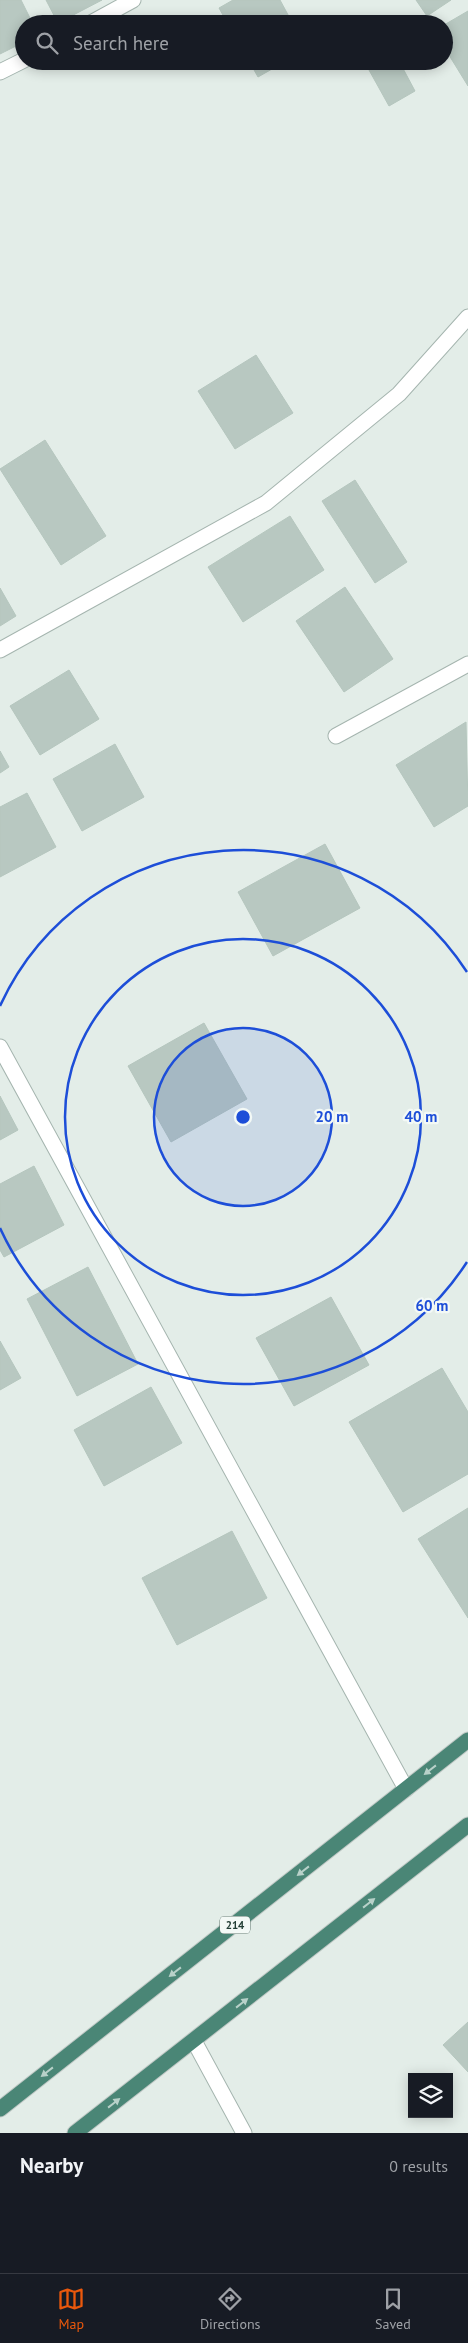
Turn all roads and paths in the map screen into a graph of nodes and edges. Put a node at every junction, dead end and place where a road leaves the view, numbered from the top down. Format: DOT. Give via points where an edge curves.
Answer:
graph roads {
  1 [pos="133,0"];
  2 [pos="106,15"];
  3 [pos="15,64"];
  4 [pos="0,72"];
  5 [pos="468,317"];
  6 [pos="0,650"];
  7 [pos="468,664"];
  8 [pos="336,736"];
  9 [pos="0,1048"];
  10 [pos="468,1740"];
  11 [pos="406,1789"];
  12 [pos="468,1825"];
  13 [pos="194,2041"];
  14 [pos="0,2109"];
  15 [pos="75,2133"];
  16 [pos="244,2133"];
  1 -- 2 [label="street"];
  3 -- 4 [label="street"];
  5 -- 6 [label="street" via="399,394 266,503"];
  7 -- 8 [label="street"];
  9 -- 11 [label="street"];
  10 -- 11 [label="highway, 214, one-way"];
  11 -- 14 [label="highway, 214, one-way"];
  13 -- 12 [label="highway, one-way"];
  15 -- 13 [label="highway, one-way"];
  13 -- 16 [label="street"];
}
